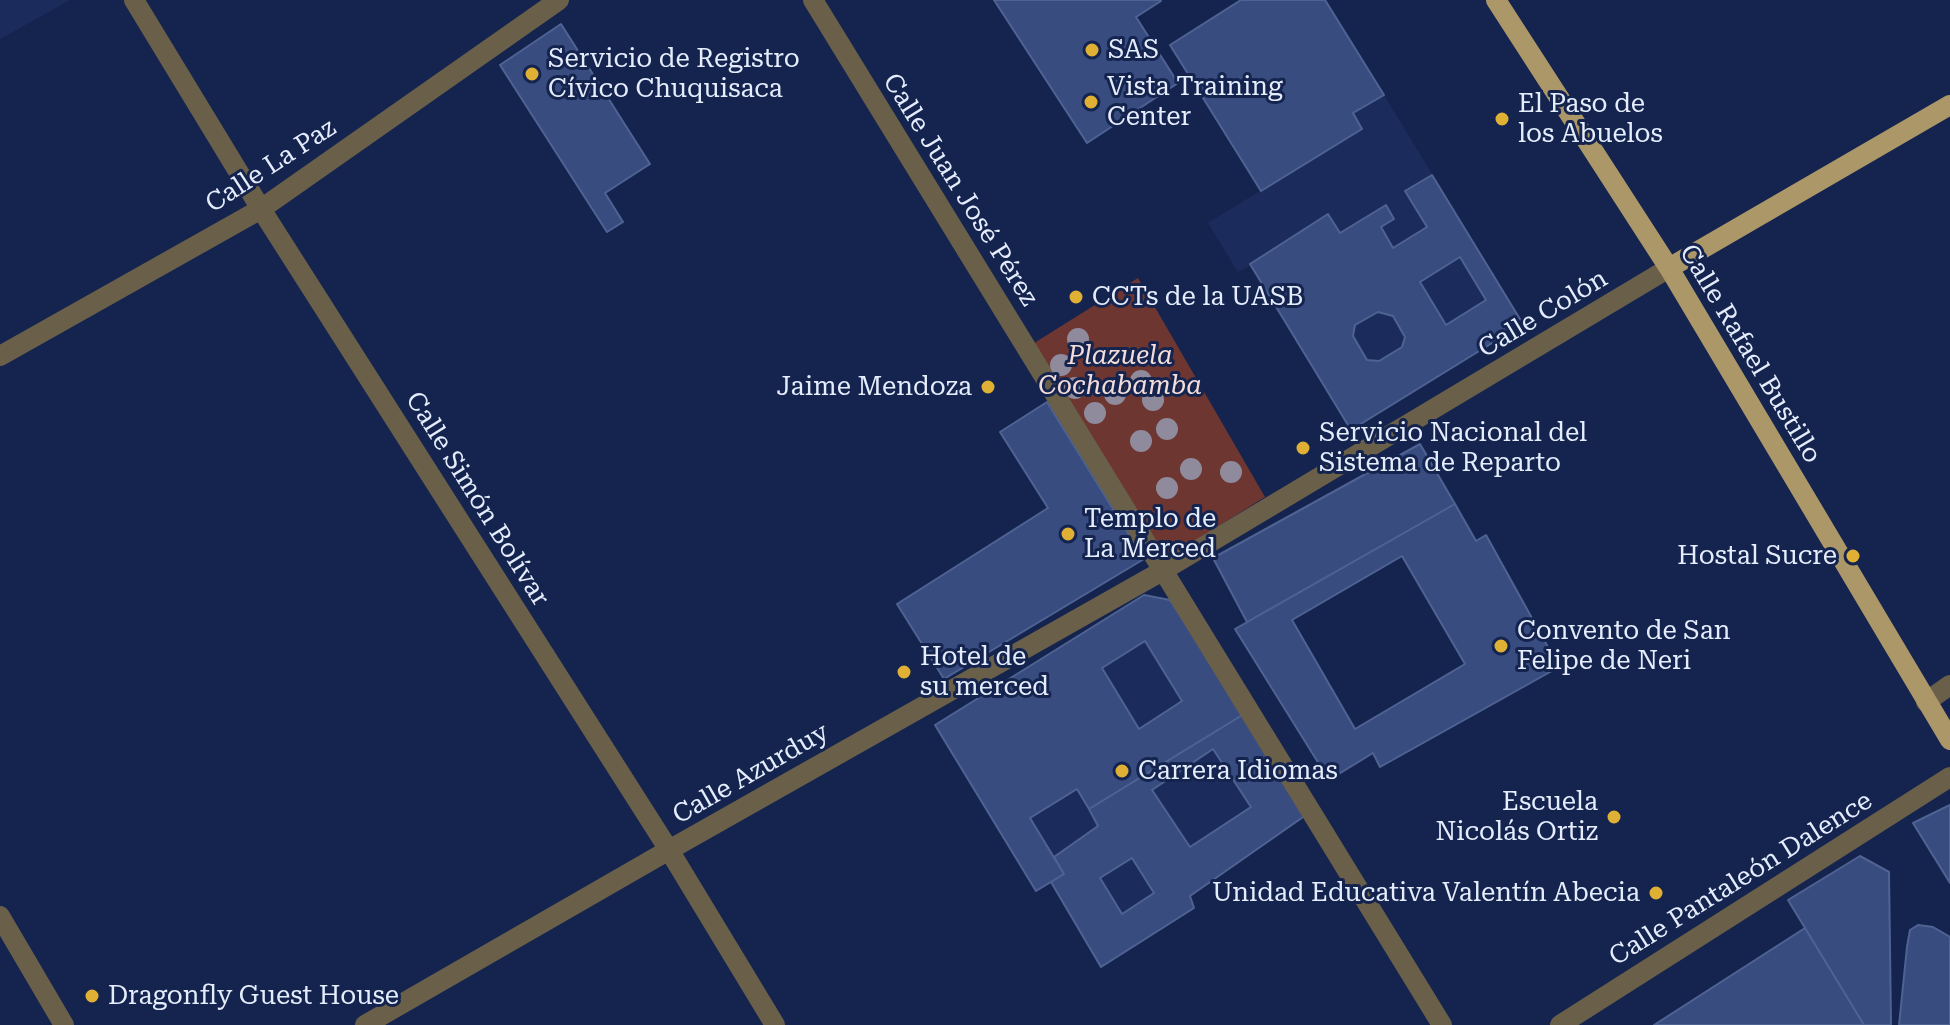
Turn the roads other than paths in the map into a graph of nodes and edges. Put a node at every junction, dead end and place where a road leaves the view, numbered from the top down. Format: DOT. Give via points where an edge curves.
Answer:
graph roads {
  1 [pos="134,0"];
  2 [pos="559,0"];
  3 [pos="813,0"];
  4 [pos="1496,0"];
  5 [pos="1950,105"];
  6 [pos="261,209"];
  7 [pos="1669,268"];
  8 [pos="0,356"];
  9 [pos="1164,570"];
  10 [pos="1950,685"];
  11 [pos="1926,702"];
  12 [pos="1950,740"];
  13 [pos="1950,777"];
  14 [pos="669,850"];
  15 [pos="0,916"];
  16 [pos="64,1025"];
  17 [pos="365,1025"];
  18 [pos="775,1025"];
  19 [pos="1442,1025"];
  20 [pos="1560,1025"];
  1 -- 6 [label="street, Calle Simón Bolívar"];
  2 -- 6 [label="street, Calle La Paz"];
  3 -- 9 [label="street, Calle Juan José Pérez"];
  4 -- 7 [label="main road, Calle Rafael Bustillo"];
  5 -- 7 [label="main road, Calle Colón"];
  6 -- 8 [label="street, Calle La Paz"];
  6 -- 14 [label="street, Calle Simón Bolívar"];
  7 -- 9 [label="street, Calle Colón"];
  7 -- 11 [label="main road, Calle Rafael Bustillo"];
  9 -- 14 [label="street, Calle Azurduy"];
  9 -- 19 [label="street, Calle Juan José Pérez"];
  10 -- 11 [label="street"];
  11 -- 12 [label="main road, Calle Rafael Bustillo"];
  13 -- 20 [label="street, Calle Pantaleón Dalence"];
  14 -- 17 [label="street, Calle Azurduy"];
  14 -- 18 [label="street, Calle Simón Bolívar"];
  15 -- 16 [label="street"];
}
